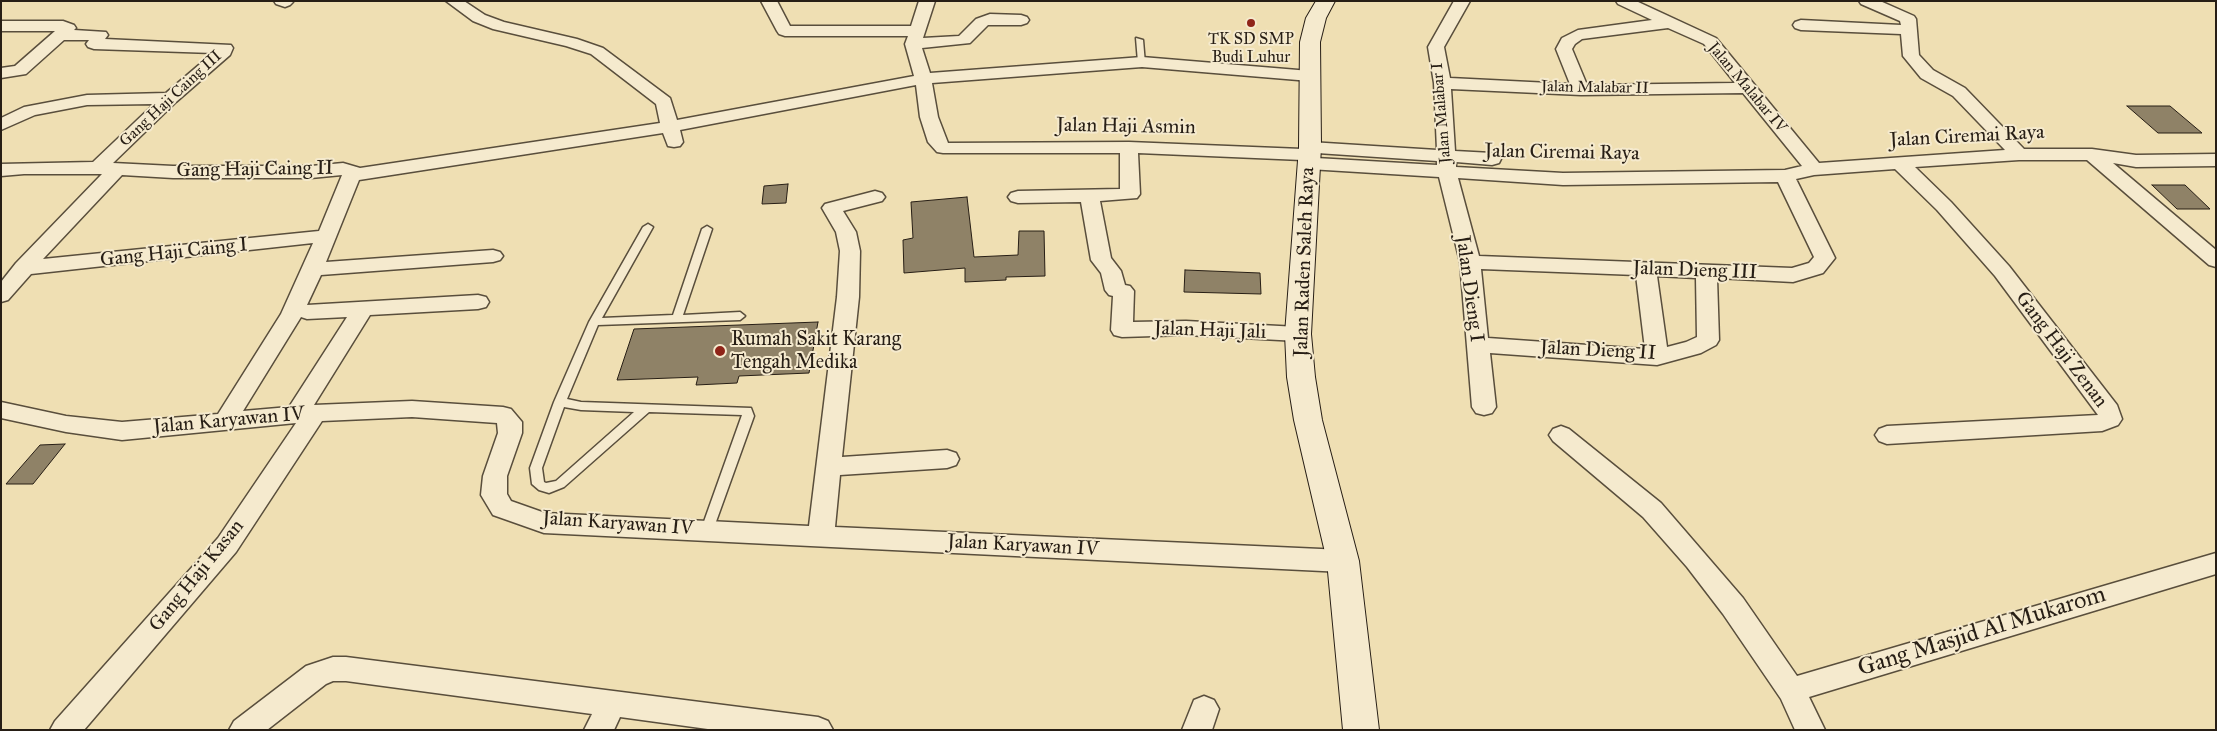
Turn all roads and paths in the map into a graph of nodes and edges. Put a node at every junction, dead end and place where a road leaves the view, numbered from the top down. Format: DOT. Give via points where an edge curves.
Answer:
graph roads {
  1 [pos="453,1"];
  2 [pos="769,1"];
  3 [pos="927,1"];
  4 [pos="1326,1"];
  5 [pos="1462,1"];
  6 [pos="1624,1"];
  7 [pos="1866,1"];
  8 [pos="1021,20"];
  9 [pos="1668,22"];
  10 [pos="1801,25"];
  11 [pos="1,26"];
  12 [pos="1908,30"];
  13 [pos="61,35"];
  14 [pos="915,37"];
  15 [pos="1139,40"];
  16 [pos="1142,62"];
  17 [pos="1,74"];
  18 [pos="1310,76"];
  19 [pos="923,79"];
  20 [pos="1442,84"];
  21 [pos="1748,88"];
  22 [pos="1581,90"];
  23 [pos="170,98"];
  24 [pos="668,122"];
  25 [pos="1,125"];
  26 [pos="2216,147"];
  27 [pos="1129,148"];
  28 [pos="2019,154"];
  29 [pos="1309,155"];
  30 [pos="2092,156"];
  31 [pos="2216,160"];
  32 [pos="1899,162"];
  33 [pos="1446,164"];
  34 [pos="107,169"];
  35 [pos="1814,169"];
  36 [pos="1,170"];
  37 [pos="1602,171"];
  38 [pos="352,175"];
  39 [pos="1785,176"];
  40 [pos="1090,196"];
  41 [pos="875,197"];
  42 [pos="1018,197"];
  43 [pos="648,228"];
  44 [pos="707,229"];
  45 [pos="326,236"];
  46 [pos="2212,254"];
  47 [pos="493,256"];
  48 [pos="1470,262"];
  49 [pos="23,268"];
  50 [pos="313,269"];
  51 [pos="1646,269"];
  52 [pos="1706,271"];
  53 [pos="1,295"];
  54 [pos="478,302"];
  55 [pos="363,310"];
  56 [pos="307,312"];
  57 [pos="740,316"];
  58 [pos="677,318"];
  59 [pos="594,322"];
  60 [pos="1298,334"];
  61 [pos="1478,345"];
  62 [pos="1657,356"];
  63 [pos="560,402"];
  64 [pos="1484,407"];
  65 [pos="646,408"];
  66 [pos="1,410"];
  67 [pos="305,414"];
  68 [pos="224,423"];
  69 [pos="1561,435"];
  70 [pos="1888,435"];
  71 [pos="947,459"];
  72 [pos="829,467"];
  73 [pos="707,530"];
  74 [pos="821,536"];
  75 [pos="1343,561"];
  76 [pos="2216,563"];
  77 [pos="1791,690"];
  78 [pos="612,703"];
  79 [pos="65,730"];
  80 [pos="244,730"];
  81 [pos="599,730"];
  82 [pos="818,730"];
  83 [pos="1361,730"];
  84 [pos="1810,730"];
  1 -- 24 [label="street" via="479,18 499,26 598,51"];
  2 -- 14 [label="street" via="778,23 786,32"];
  3 -- 14 [label="street"];
  4 -- 18 [label="main road, Jalan Raden Saleh Raya" via="1316,18 1312,34"];
  5 -- 20 [label="street, Jalan Malabar I" via="1436,47"];
  6 -- 9 [label="street"];
  7 -- 12 [label="street" via="1908,19"];
  8 -- 14 [label="street" via="990,19 964,40"];
  9 -- 21 [label="street, Jalan Malabar IV" via="1710,41"];
  9 -- 22 [label="street" via="1578,35 1568,42 1564,49"];
  10 -- 12 [label="street"];
  11 -- 13 [label="street" via="67,26"];
  12 -- 28 [label="street" via="1911,56 1921,68 1959,92"];
  13 -- 17 [label="street" via="20,70"];
  13 -- 23 [label="street, Gang Haji Caing III" via="100,35 94,44 226,48"];
  14 -- 19 [label="street"];
  15 -- 16 [label="lane"];
  16 -- 18 [label="street"];
  16 -- 19 [label="street"];
  18 -- 29 [label="main road, Jalan Raden Saleh Raya"];
  19 -- 24 [label="street"];
  19 -- 27 [label="street, Jalan Haji Asmin" via="929,117 937,142 943,148"];
  20 -- 22 [label="street, Jalan Malabar II"];
  20 -- 33 [label="street, Jalan Malabar I"];
  21 -- 22 [label="street, Jalan Malabar II"];
  21 -- 35 [label="street, Jalan Malabar IV"];
  23 -- 25 [label="street" via="88,100 25,113"];
  23 -- 34 [label="street, Gang Haji Caing III"];
  24 -- 38 [label="street"];
  26 -- 30 [label="street, Jalan Ciremai Raya" via="2113,149"];
  27 -- 29 [label="street, Jalan Haji Asmin"];
  27 -- 40 [label="street" via="1130,194"];
  28 -- 30 [label="street, Jalan Ciremai Raya"];
  28 -- 32 [label="street, Jalan Ciremai Raya"];
  29 -- 33 [label="street, Jalan Ciremai Raya"];
  29 -- 60 [label="main road, Jalan Raden Saleh Raya"];
  30 -- 31 [label="street, Jalan Ciremai Raya" via="2136,162"];
  30 -- 46 [label="street"];
  32 -- 35 [label="street, Jalan Ciremai Raya"];
  32 -- 70 [label="street, Gang Haji Zenan" via="2002,271 2109,411 2110,419 2102,423"];
  33 -- 37 [label="street, Jalan Ciremai Raya" via="1563,179"];
  33 -- 48 [label="street, Jalan Dieng I"];
  34 -- 36 [label="street"];
  34 -- 38 [label="street, Gang Haji Caing II" via="173,172 350,169"];
  34 -- 49 [label="street, Gang Haji Caing III"];
  35 -- 37 [label="street, Jalan Ciremai Raya" via="1780,162"];
  35 -- 39 [label="street, Jalan Ciremai Raya"];
  37 -- 39 [label="street, Jalan Ciremai Raya"];
  38 -- 45 [label="street, Gang Haji Caing II"];
  39 -- 52 [label="street, Jalan Dieng III" via="1825,258 1816,268 1793,275"];
  40 -- 42 [label="street"];
  40 -- 60 [label="street, Jalan Haji Jali" via="1101,260 1111,271 1116,290 1123,291 1122,330 1186,328"];
  41 -- 72 [label="street" via="832,208 846,232 850,251"];
  43 -- 59 [label="lane"];
  44 -- 58 [label="lane"];
  45 -- 49 [label="street, Gang Haji Caing I"];
  45 -- 50 [label="street, Gang Haji Caing II"];
  47 -- 50 [label="street"];
  48 -- 51 [label="street, Jalan Dieng III"];
  48 -- 61 [label="street, Jalan Dieng I"];
  49 -- 53 [label="street, Gang Haji Caing III"];
  50 -- 68 [label="street, Gang Haji Caing II" via="292,314"];
  51 -- 52 [label="street, Jalan Dieng III"];
  51 -- 62 [label="street"];
  52 -- 62 [label="street, Jalan Dieng II" via="1708,340 1694,348"];
  54 -- 55 [label="street"];
  55 -- 56 [label="street"];
  55 -- 67 [label="street, Gang Haji Kasan"];
  57 -- 58 [label="lane"];
  58 -- 59 [label="lane"];
  59 -- 63 [label="lane"];
  60 -- 75 [label="main road, Jalan Raden Saleh Raya" via="1308,420"];
  61 -- 62 [label="street, Jalan Dieng II"];
  61 -- 64 [label="street, Jalan Dieng I"];
  63 -- 65 [label="lane" via="581,406"];
  63 -- 65 [label="lane" via="536,468 538,484 549,488 560,484"];
  65 -- 73 [label="lane" via="738,409 748,413"];
  66 -- 68 [label="street, Jalan Karyawan IV" via="66,424 122,431"];
  67 -- 68 [label="street, Jalan Karyawan IV"];
  67 -- 73 [label="street, Jalan Karyawan IV" via="412,409 503,415 510,422 510,433 495,476 494,495 502,508 544,523"];
  67 -- 79 [label="street, Gang Haji Kasan" via="227,545"];
  69 -- 77 [label="street" via="1652,510 1733,606"];
  71 -- 72 [label="street"];
  72 -- 74 [label="street"];
  73 -- 74 [label="street, Jalan Karyawan IV"];
  74 -- 75 [label="street, Jalan Karyawan IV"];
  75 -- 83 [label="main road, Jalan Raden Saleh Raya"];
  76 -- 77 [label="street, Gang Masjid Al Mukarom"];
  77 -- 84 [label="street"];
  78 -- 80 [label="street" via="333,669 316,675"];
  78 -- 81 [label="street"];
  78 -- 82 [label="street"];
}
